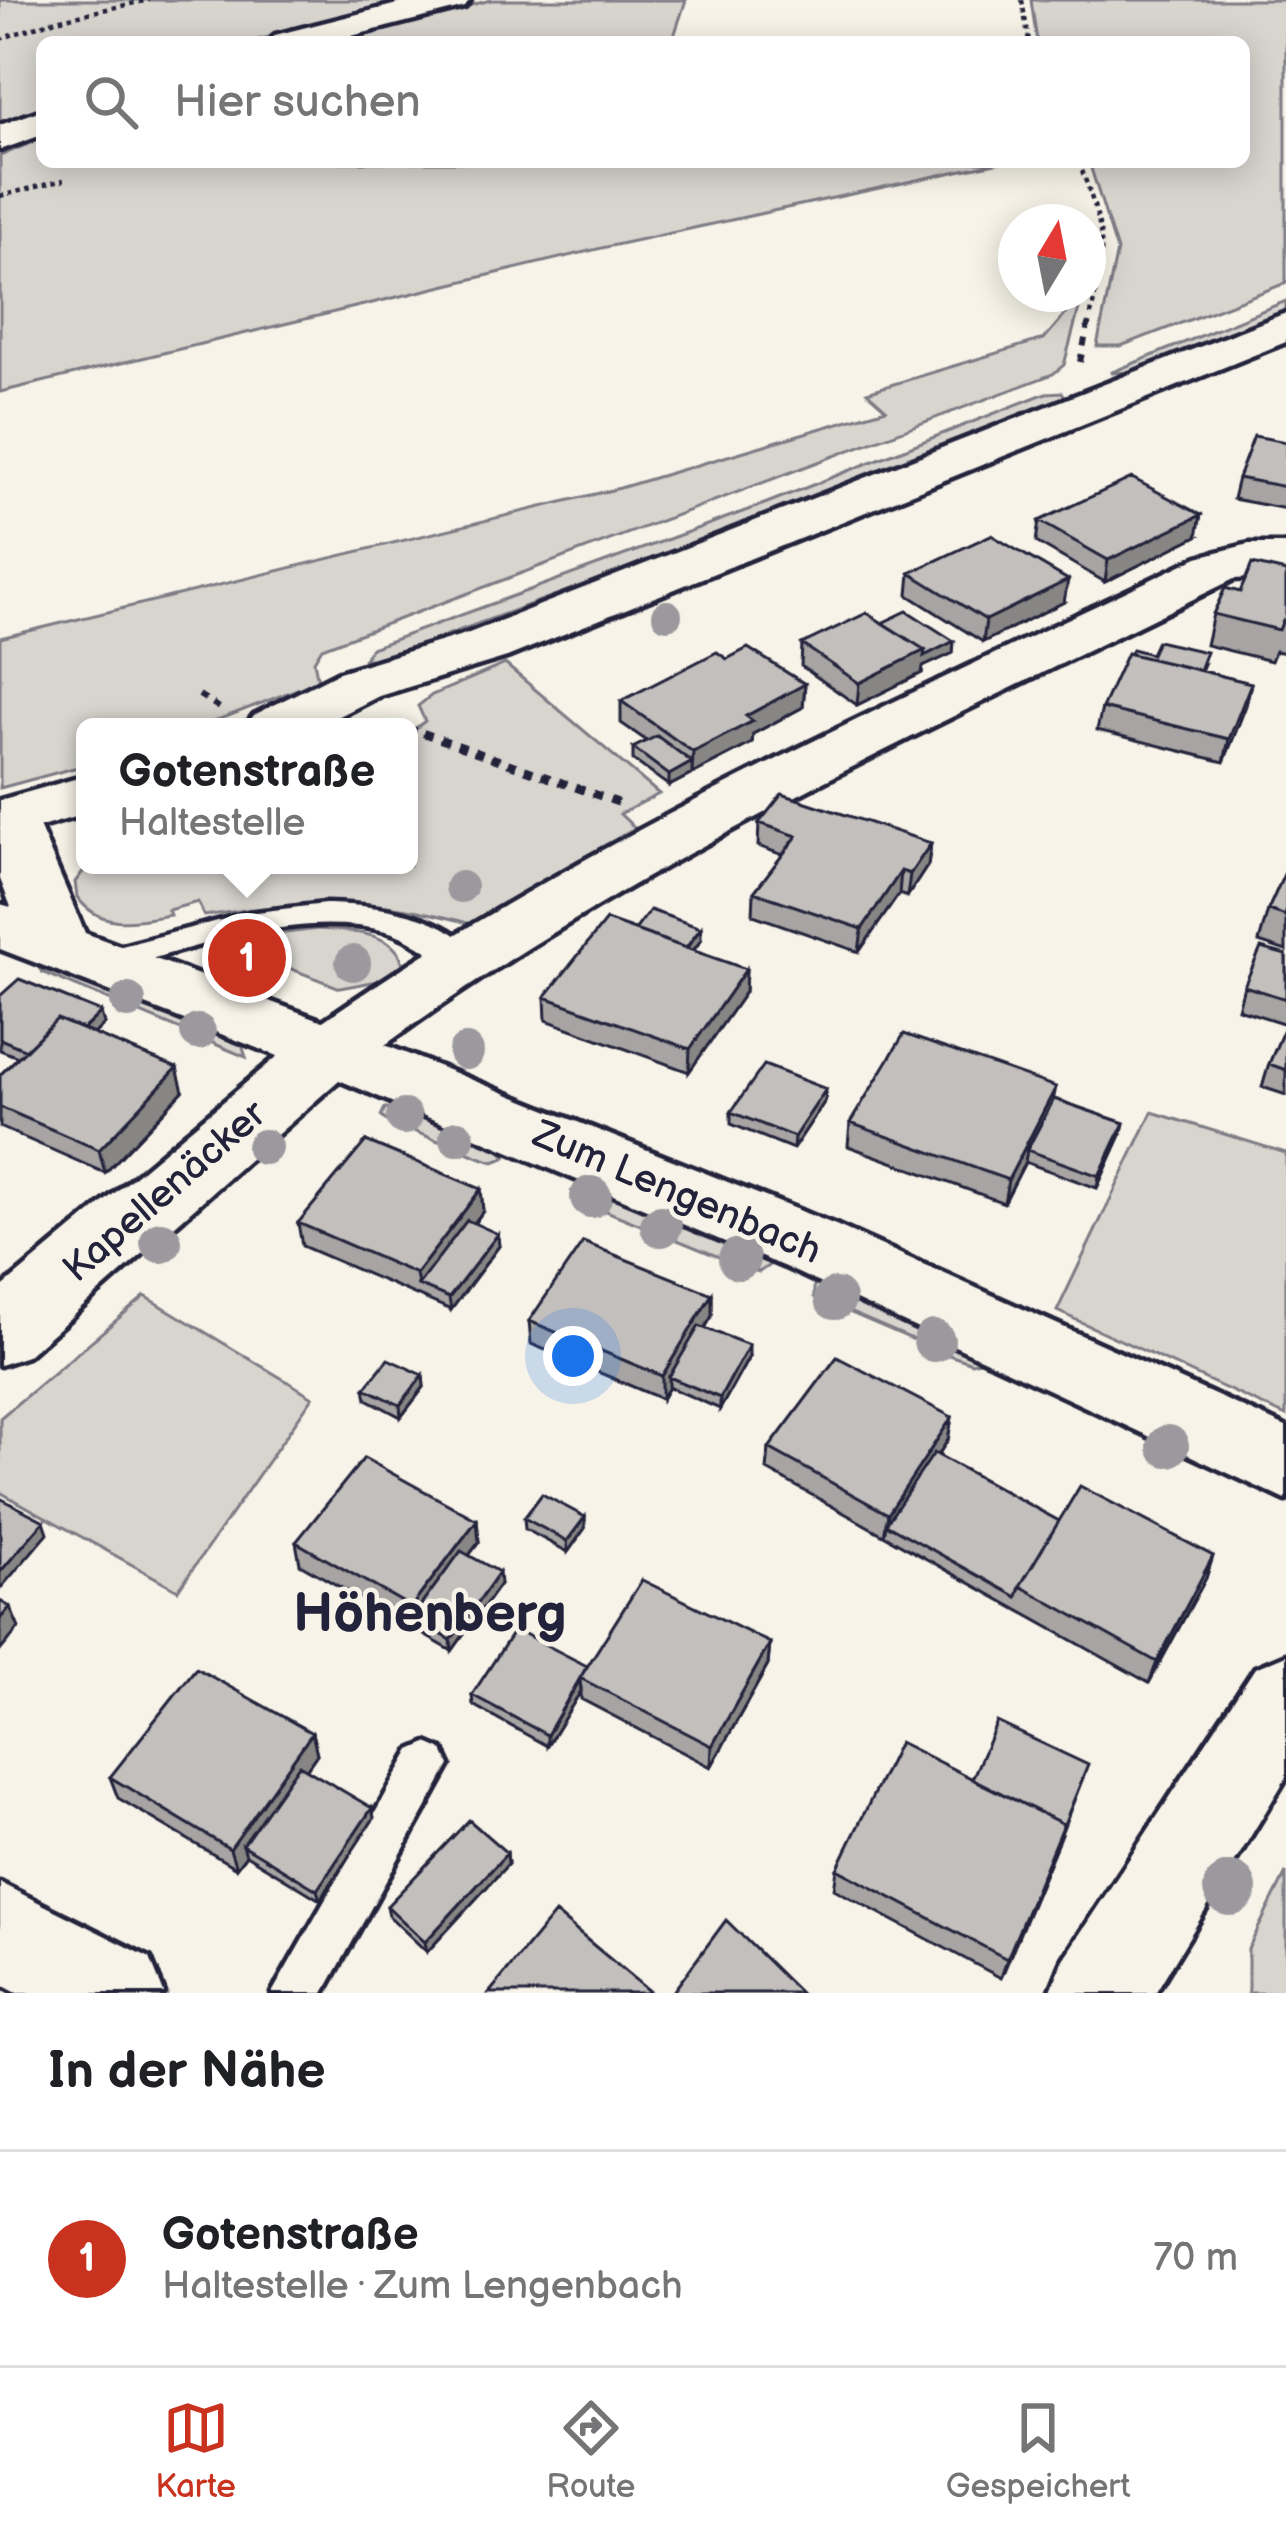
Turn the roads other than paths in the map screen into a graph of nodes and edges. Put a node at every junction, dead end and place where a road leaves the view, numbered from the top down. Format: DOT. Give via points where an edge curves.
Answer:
graph roads {
  1 [pos="453,0"];
  2 [pos="311,36"];
  3 [pos="36,124"];
  4 [pos="0,139"];
  5 [pos="1286,326"];
  6 [pos="1286,560"];
  7 [pos="488,645"];
  8 [pos="292,718"];
  9 [pos="331,718"];
  10 [pos="76,798"];
  11 [pos="3,820"];
  12 [pos="53,944"];
  13 [pos="461,957"];
  14 [pos="330,1049"];
  15 [pos="0,1334"];
  16 [pos="1286,1465"];
  17 [pos="1286,1697"];
  18 [pos="427,1765"];
  19 [pos="0,1931"];
  20 [pos="115,1993"];
  21 [pos="297,1993"];
  22 [pos="1100,1993"];
  1 -- 2 [label="street"];
  3 -- 4 [label="street"];
  5 -- 7 [label="street"];
  6 -- 13 [label="street, Kapellenäcker" via="1216,568 700,825"];
  7 -- 8 [label="street" via="359,684"];
  7 -- 9 [label="street" via="414,688"];
  10 -- 11 [label="street"];
  11 -- 12 [label="street"];
  12 -- 13 [label="lane" via="310,916 391,921"];
  12 -- 14 [label="street, Zum Lengenbach"];
  13 -- 14 [label="street, Kapellenäcker"];
  14 -- 15 [label="street, Kapellenäcker"];
  14 -- 16 [label="street, Zum Lengenbach" via="868,1273"];
  17 -- 22 [label="street"];
  18 -- 21 [label="lane"];
  19 -- 20 [label="street"];
}
